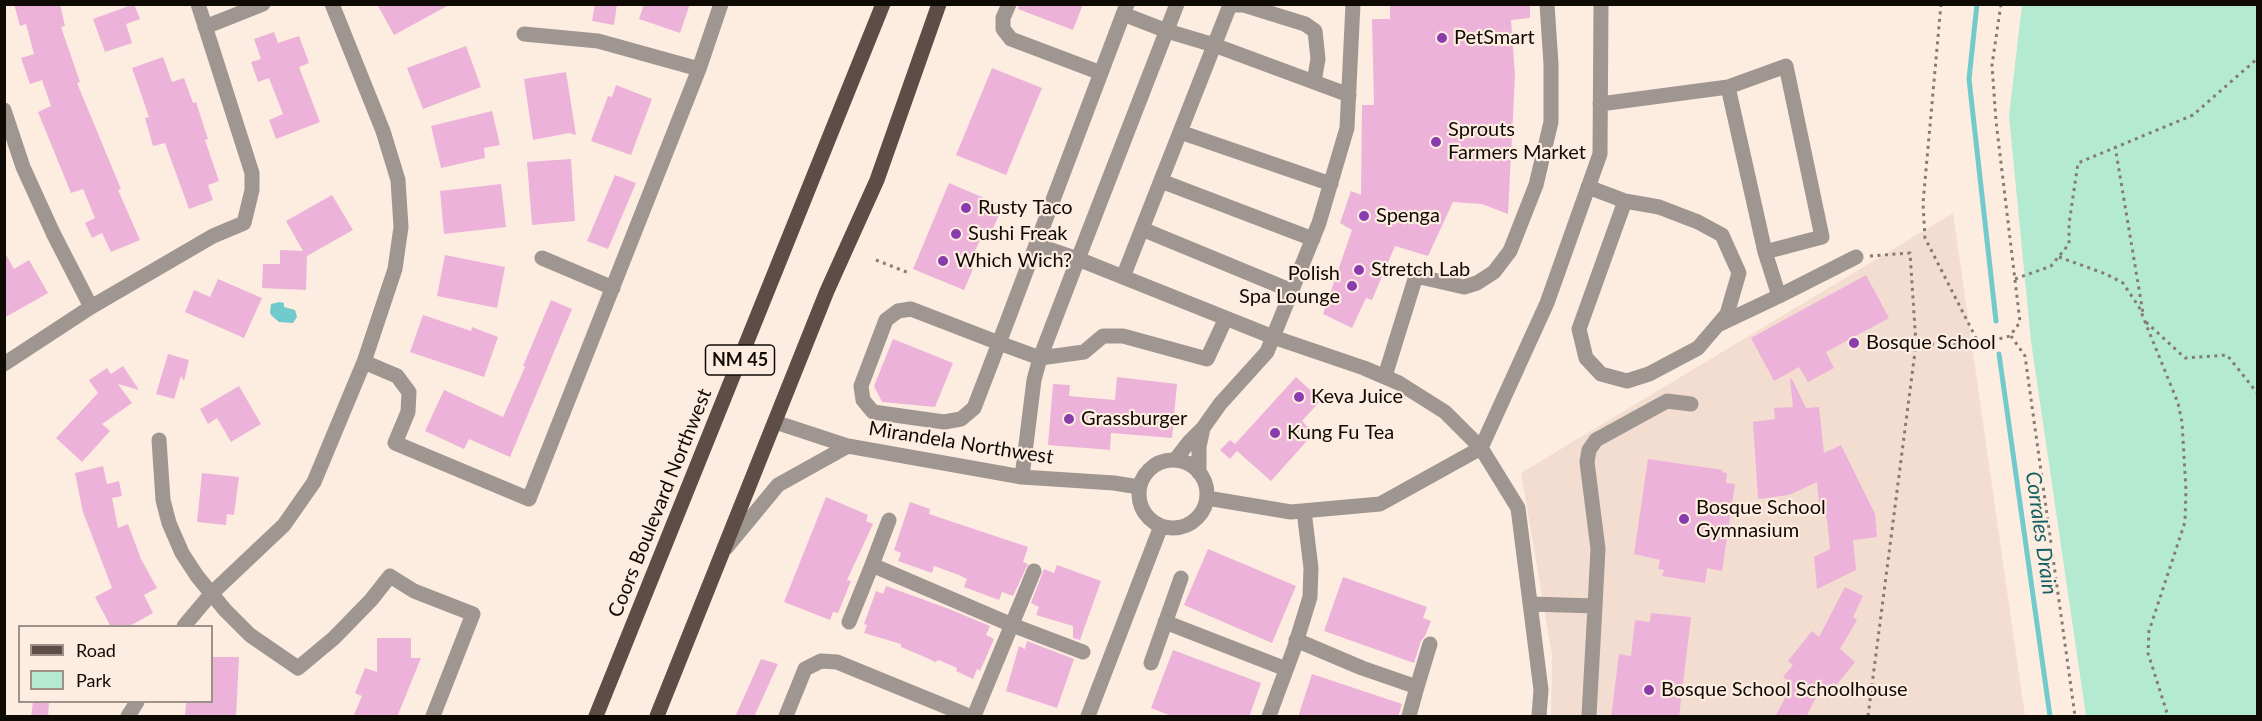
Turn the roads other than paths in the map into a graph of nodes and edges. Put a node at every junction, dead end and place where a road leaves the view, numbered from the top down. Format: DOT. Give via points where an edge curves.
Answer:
graph roads {
  1 [pos="198,4"];
  2 [pos="263,4"];
  3 [pos="332,4"];
  4 [pos="721,4"];
  5 [pos="883,4"];
  6 [pos="939,4"];
  7 [pos="1009,4"];
  8 [pos="1177,4"];
  9 [pos="1353,4"];
  10 [pos="1548,4"];
  11 [pos="1600,4"];
  12 [pos="1125,9"];
  13 [pos="205,27"];
  14 [pos="1167,31"];
  15 [pos="524,34"];
  16 [pos="1214,45"];
  17 [pos="699,69"];
  18 [pos="1101,73"];
  19 [pos="1314,82"];
  20 [pos="1728,87"];
  21 [pos="1349,95"];
  22 [pos="1600,104"];
  23 [pos="4,110"];
  24 [pos="1180,132"];
  25 [pos="1161,181"];
  26 [pos="1332,184"];
  27 [pos="1588,187"];
  28 [pos="1625,201"];
  29 [pos="1142,229"];
  30 [pos="1313,238"];
  31 [pos="1037,245"];
  32 [pos="1765,252"];
  33 [pos="1856,257"];
  34 [pos="542,258"];
  35 [pos="1078,259"];
  36 [pos="1123,277"];
  37 [pos="613,288"];
  38 [pos="1292,291"];
  39 [pos="1779,296"];
  40 [pos="91,307"];
  41 [pos="1226,318"];
  42 [pos="1717,326"];
  43 [pos="1274,337"];
  44 [pos="999,343"];
  45 [pos="1040,357"];
  46 [pos="364,362"];
  47 [pos="4,364"];
  48 [pos="1385,376"];
  49 [pos="1691,404"];
  50 [pos="775,422"];
  51 [pos="1203,428"];
  52 [pos="159,440"];
  53 [pos="848,446"];
  54 [pos="1481,448"];
  55 [pos="1175,460"];
  56 [pos="1199,473"];
  57 [pos="1022,477"];
  58 [pos="1139,487"];
  59 [pos="1207,498"];
  60 [pos="1304,511"];
  61 [pos="889,520"];
  62 [pos="1161,526"];
  63 [pos="722,553"];
  64 [pos="872,565"];
  65 [pos="1034,571"];
  66 [pos="1181,578"];
  67 [pos="211,594"];
  68 [pos="1530,604"];
  69 [pos="1594,606"];
  70 [pos="849,622"];
  71 [pos="1165,622"];
  72 [pos="186,625"];
  73 [pos="1012,626"];
  74 [pos="1296,640"];
  75 [pos="1430,645"];
  76 [pos="1083,652"];
  77 [pos="1151,663"];
  78 [pos="1286,669"];
  79 [pos="1417,687"];
  80 [pos="136,703"];
  81 [pos="128,717"];
  82 [pos="433,717"];
  83 [pos="597,717"];
  84 [pos="657,717"];
  85 [pos="786,717"];
  86 [pos="969,717"];
  87 [pos="974,717"];
  88 [pos="1088,717"];
  89 [pos="1269,717"];
  90 [pos="1409,717"];
  91 [pos="1539,717"];
  92 [pos="1589,717"];
  1 -- 13 [label="street"];
  2 -- 13 [label="street"];
  3 -- 46 [label="street" via="383,131 398,180 401,227 395,269"];
  4 -- 17 [label="street"];
  5 -- 83 [label="main road, Coors Boulevard Northwest / NM 45"];
  6 -- 50 [label="main road, NM 45" via="877,180"];
  7 -- 18 [label="street" via="1003,29 1011,39"];
  8 -- 14 [label="street"];
  9 -- 21 [label="street"];
  10 -- 48 [label="street" via="1551,122 1536,185 1510,251 1494,272 1477,283 1464,286 1416,276"];
  11 -- 22 [label="street"];
  12 -- 14 [label="street"];
  12 -- 18 [label="street"];
  13 -- 40 [label="street" via="252,173 244,223 213,236"];
  14 -- 16 [label="street"];
  14 -- 35 [label="street"];
  15 -- 17 [label="street" via="598,41"];
  16 -- 19 [label="street"];
  16 -- 19 [label="street" via="1230,6 1244,5 1305,24 1315,32 1318,59"];
  16 -- 24 [label="street"];
  17 -- 37 [label="street"];
  18 -- 31 [label="street"];
  19 -- 21 [label="street"];
  20 -- 22 [label="street"];
  20 -- 32 [label="street"];
  20 -- 32 [label="street" via="1786,66 1821,237"];
  21 -- 26 [label="street" via="1347,128"];
  22 -- 27 [label="street" via="1600,154"];
  23 -- 40 [label="street" via="23,167"];
  24 -- 25 [label="street"];
  24 -- 26 [label="street"];
  25 -- 29 [label="street"];
  25 -- 30 [label="street"];
  26 -- 30 [label="street"];
  27 -- 28 [label="street"];
  27 -- 54 [label="street" via="1547,303"];
  28 -- 42 [label="street" via="1659,207 1722,235 1739,273 1727,314"];
  28 -- 42 [label="street" via="1579,329 1586,358 1601,374 1627,381 1698,348"];
  29 -- 36 [label="street"];
  29 -- 38 [label="street"];
  30 -- 38 [label="street"];
  31 -- 35 [label="street"];
  31 -- 44 [label="street"];
  32 -- 39 [label="street"];
  33 -- 39 [label="street"];
  34 -- 37 [label="street"];
  35 -- 36 [label="street"];
  35 -- 45 [label="street"];
  36 -- 41 [label="street"];
  37 -- 46 [label="street" via="529,499 395,443 408,412 409,392 397,376"];
  38 -- 43 [label="street"];
  39 -- 42 [label="street"];
  40 -- 47 [label="street"];
  41 -- 43 [label="street"];
  41 -- 45 [label="street" via="1207,359 1123,336 1103,336 1084,352"];
  43 -- 48 [label="street"];
  43 -- 51 [label="street" via="1267,352"];
  44 -- 44 [label="street" via="911,309 898,311 886,320 861,386 863,400 873,412 944,422 961,419 974,408"];
  44 -- 45 [label="street"];
  45 -- 57 [label="street"];
  46 -- 67 [label="street" via="314,482 284,525"];
  48 -- 54 [label="street" via="1445,412"];
  49 -- 69 [label="street" via="1667,401 1596,440 1589,450 1587,462 1598,549"];
  50 -- 53 [label="street, Mirandela Northwest"];
  50 -- 63 [label="main road, NM 45"];
  51 -- 55 [label="street"];
  51 -- 56 [label="street"];
  52 -- 67 [label="street" via="163,500 169,523 182,553"];
  53 -- 57 [label="street, Mirandela Northwest"];
  53 -- 63 [label="street, Mirandela Northwest" via="778,485"];
  54 -- 60 [label="street" via="1380,504"];
  54 -- 68 [label="street" via="1518,508"];
  55 -- 56 [label="street" via="1187,463"];
  55 -- 58 [label="street" via="1152,467"];
  56 -- 59 [label="street"];
  57 -- 58 [label="street, Mirandela Northwest"];
  58 -- 62 [label="street" via="1142,511"];
  59 -- 60 [label="street"];
  59 -- 62 [label="street" via="1199,517 1188,525 1177,529"];
  60 -- 74 [label="street" via="1311,568 1310,597"];
  61 -- 64 [label="street"];
  62 -- 88 [label="street"];
  63 -- 84 [label="main road, NM 45"];
  64 -- 70 [label="street"];
  64 -- 73 [label="street"];
  65 -- 73 [label="street"];
  66 -- 71 [label="street"];
  67 -- 72 [label="street"];
  67 -- 82 [label="street" via="250,635 298,668 334,638 390,576 414,591 473,614"];
  68 -- 69 [label="street"];
  68 -- 91 [label="street" via="1541,690"];
  69 -- 92 [label="street"];
  71 -- 77 [label="street"];
  71 -- 78 [label="street"];
  73 -- 76 [label="street"];
  73 -- 87 [label="street"];
  74 -- 78 [label="street"];
  74 -- 79 [label="street"];
  75 -- 79 [label="street"];
  78 -- 89 [label="street"];
  79 -- 90 [label="street"];
  80 -- 81 [label="street"];
  85 -- 86 [label="street" via="805,669 821,661 837,662"];
}
